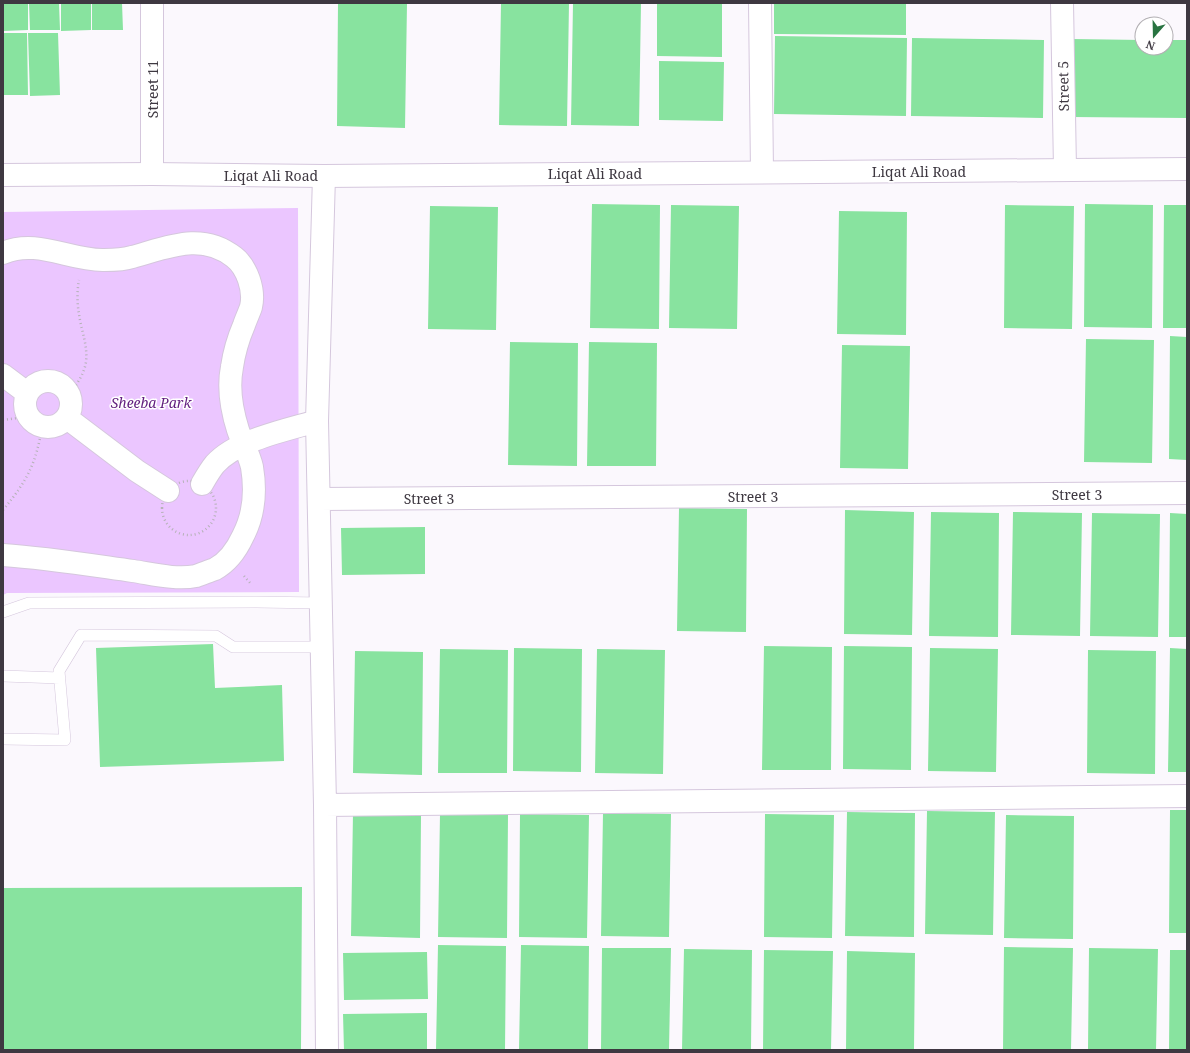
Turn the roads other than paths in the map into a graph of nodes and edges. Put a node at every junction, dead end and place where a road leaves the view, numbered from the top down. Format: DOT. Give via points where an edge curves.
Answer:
graph roads {
  1 [pos="152,3"];
  2 [pos="760,3"];
  3 [pos="1062,3"];
  4 [pos="1065,169"];
  5 [pos="1187,169"];
  6 [pos="762,172"];
  7 [pos="152,174"];
  8 [pos="3,175"];
  9 [pos="324,176"];
  10 [pos="3,253"];
  11 [pos="3,375"];
  12 [pos="27,393"];
  13 [pos="67,418"];
  14 [pos="317,421"];
  15 [pos="244,444"];
  16 [pos="202,484"];
  17 [pos="168,491"];
  18 [pos="1187,493"];
  19 [pos="319,499"];
  20 [pos="3,555"];
  21 [pos="321,603"];
  22 [pos="3,612"];
  23 [pos="322,647"];
  24 [pos="3,676"];
  25 [pos="60,678"];
  26 [pos="3,739"];
  27 [pos="1187,796"];
  28 [pos="325,805"];
  29 [pos="327,1050"];
  1 -- 7 [label="street, Street 11"];
  2 -- 6 [label="street"];
  3 -- 4 [label="street, Street 5"];
  4 -- 5 [label="street, Liqat Ali Road"];
  4 -- 6 [label="street, Liqat Ali Road"];
  6 -- 9 [label="street, Liqat Ali Road"];
  7 -- 8 [label="street, Liqat Ali Road"];
  7 -- 9 [label="street, Liqat Ali Road"];
  9 -- 14 [label="street"];
  10 -- 15 [label="street" via="13,248 44,248 102,260 130,258 180,243 195,243 224,250 240,262 246,271 252,298 231,369 231,387 238,430"];
  11 -- 12 [label="street"];
  12 -- 13 [label="street" via="24,405 35,422 51,427"];
  12 -- 13 [label="street" via="32,387 45,381 59,384 69,395 71,403"];
  13 -- 17 [label="street" via="137,472"];
  14 -- 15 [label="street"];
  14 -- 19 [label="street"];
  15 -- 16 [label="street" via="216,463"];
  15 -- 20 [label="street" via="251,466 255,494 249,523 236,550 217,568 196,576 170,577 43,558"];
  18 -- 19 [label="street, Street 3"];
  19 -- 21 [label="street"];
  21 -- 22 [label="lane" via="29,603"];
  21 -- 23 [label="street"];
  23 -- 25 [label="lane" via="233,647 216,636 82,634 59,671"];
  23 -- 28 [label="street"];
  24 -- 25 [label="lane"];
  25 -- 26 [label="lane" via="65,740"];
  27 -- 28 [label="street"];
  28 -- 29 [label="street"];
}
